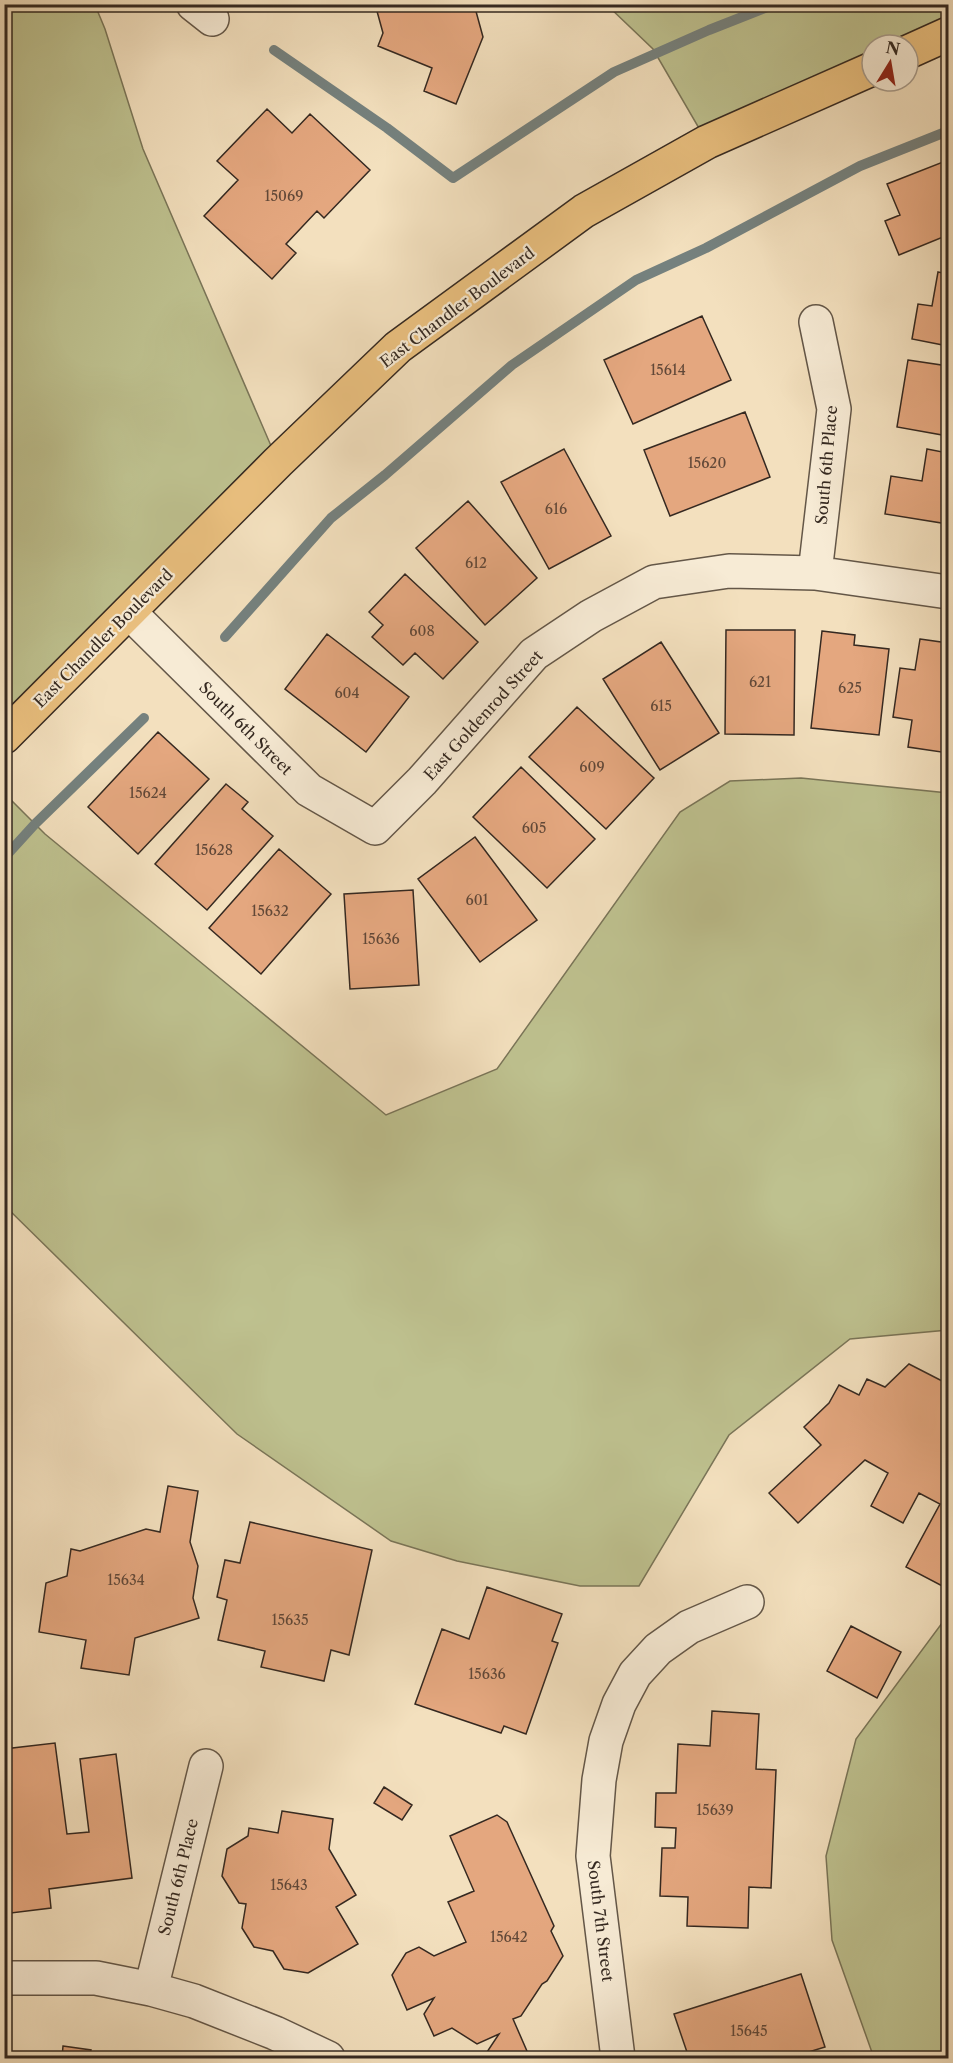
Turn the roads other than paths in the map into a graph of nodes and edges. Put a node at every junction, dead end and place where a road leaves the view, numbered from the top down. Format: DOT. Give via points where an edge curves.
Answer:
graph roads {
  1 [pos="948,34"];
  2 [pos="920,47"];
  3 [pos="860,74"];
  4 [pos="816,322"];
  5 [pos="815,573"];
  6 [pos="948,592"];
  7 [pos="129,612"];
  8 [pos="4,737"];
  9 [pos="375,828"];
  10 [pos="747,1602"];
  11 [pos="206,1766"];
  12 [pos="4,1978"];
  13 [pos="151,1989"];
  14 [pos="328,2058"];
  15 [pos="618,2058"];
  1 -- 2 [label="main road"];
  3 -- 7 [label="main road, East Chandler Boulevard" via="707,142 584,212 398,347"];
  4 -- 5 [label="street, South 6th Place" via="834,409"];
  5 -- 6 [label="street, East Goldenrod Street"];
  5 -- 9 [label="street, East Goldenrod Street" via="729,571 654,582 591,616 534,654"];
  7 -- 8 [label="main road, East Chandler Boulevard"];
  7 -- 9 [label="street, South 6th Street" via="309,790"];
  10 -- 15 [label="street, South 7th Street" via="688,1627 658,1649 635,1674 606,1741 592,1856"];
  11 -- 13 [label="street, South 6th Place"];
  12 -- 13 [label="street" via="96,1977"];
  13 -- 14 [label="street" via="194,2001"];
}
